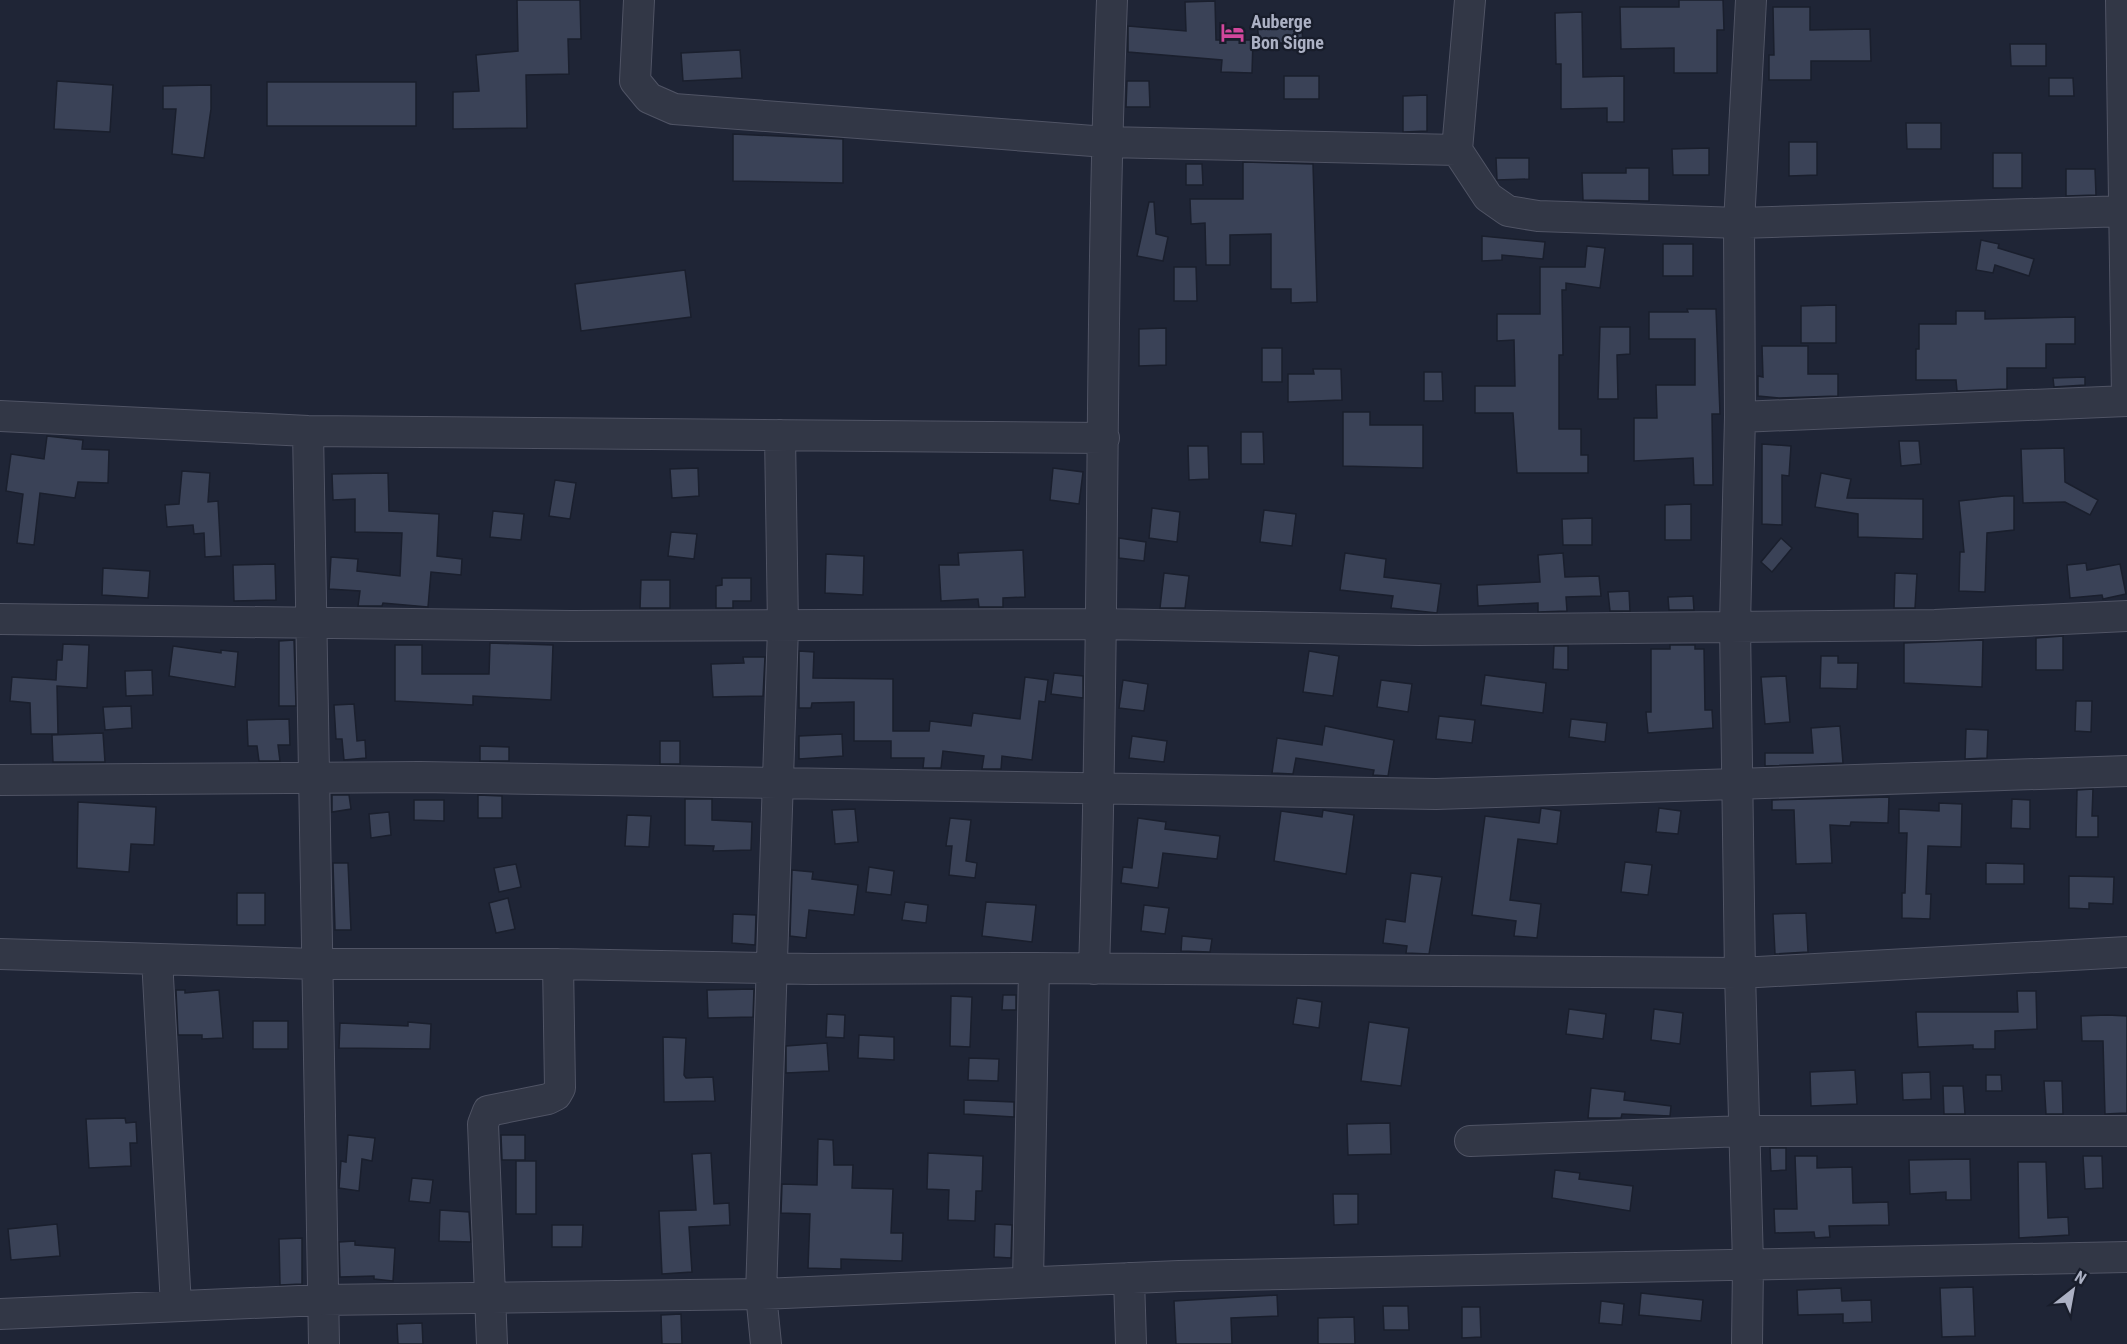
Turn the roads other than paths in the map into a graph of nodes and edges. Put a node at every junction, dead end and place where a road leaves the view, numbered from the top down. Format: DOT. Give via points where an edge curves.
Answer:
graph roads {
  1 [pos="639,0"];
  2 [pos="1112,0"];
  3 [pos="1470,0"];
  4 [pos="1751,0"];
  5 [pos="2121,0"];
  6 [pos="1106,142"];
  7 [pos="1457,150"];
  8 [pos="2125,211"];
  9 [pos="1739,223"];
  10 [pos="2127,400"];
  11 [pos="0,416"];
  12 [pos="1740,417"];
  13 [pos="308,430"];
  14 [pos="780,435"];
  15 [pos="1104,438"];
  16 [pos="2127,616"];
  17 [pos="0,620"];
  18 [pos="311,624"];
  19 [pos="1103,624"];
  20 [pos="1735,626"];
  21 [pos="783,627"];
  22 [pos="2127,771"];
  23 [pos="313,778"];
  24 [pos="0,780"];
  25 [pos="1737,784"];
  26 [pos="779,785"];
  27 [pos="1100,790"];
  28 [pos="2127,952"];
  29 [pos="0,954"];
  30 [pos="157,959"];
  31 [pos="315,964"];
  32 [pos="558,964"];
  33 [pos="1034,968"];
  34 [pos="770,969"];
  35 [pos="1094,969"];
  36 [pos="1740,973"];
  37 [pos="1745,1131"];
  38 [pos="2127,1131"];
  39 [pos="1470,1141"];
  40 [pos="2127,1257"];
  41 [pos="1748,1264"];
  42 [pos="1129,1278"];
  43 [pos="1028,1281"];
  44 [pos="760,1294"];
  45 [pos="491,1299"];
  46 [pos="321,1300"];
  47 [pos="176,1306"];
  48 [pos="0,1314"];
  49 [pos="324,1344"];
  50 [pos="492,1344"];
  51 [pos="766,1344"];
  52 [pos="1131,1344"];
  53 [pos="1747,1344"];
  1 -- 6 [label="street" via="635,81 649,98 674,109"];
  2 -- 6 [label="street"];
  3 -- 7 [label="street"];
  4 -- 9 [label="street"];
  5 -- 8 [label="street"];
  6 -- 7 [label="street"];
  6 -- 15 [label="street"];
  7 -- 9 [label="street" via="1488,197 1509,211 1538,216"];
  8 -- 9 [label="street"];
  8 -- 10 [label="street"];
  9 -- 12 [label="street"];
  10 -- 12 [label="street"];
  11 -- 13 [label="street"];
  12 -- 20 [label="street"];
  13 -- 14 [label="street"];
  13 -- 18 [label="street"];
  14 -- 15 [label="street"];
  14 -- 21 [label="street"];
  15 -- 19 [label="street"];
  16 -- 20 [label="street" via="1935,625"];
  17 -- 18 [label="street"];
  18 -- 21 [label="street"];
  18 -- 23 [label="street"];
  19 -- 20 [label="street" via="1419,630"];
  19 -- 21 [label="street"];
  19 -- 27 [label="street"];
  20 -- 25 [label="street"];
  21 -- 26 [label="street"];
  22 -- 25 [label="street"];
  23 -- 24 [label="street"];
  23 -- 26 [label="street"];
  23 -- 31 [label="street"];
  25 -- 27 [label="street" via="1436,794"];
  25 -- 36 [label="street"];
  26 -- 27 [label="street"];
  26 -- 34 [label="street"];
  27 -- 35 [label="street"];
  28 -- 36 [label="street"];
  29 -- 30 [label="street"];
  30 -- 31 [label="street"];
  30 -- 47 [label="street"];
  31 -- 32 [label="street"];
  31 -- 46 [label="street"];
  32 -- 34 [label="street"];
  32 -- 45 [label="street" via="560,1088 548,1099 488,1111 483,1124"];
  33 -- 34 [label="street"];
  33 -- 35 [label="street"];
  33 -- 43 [label="street"];
  34 -- 44 [label="street"];
  35 -- 36 [label="street"];
  36 -- 37 [label="street"];
  37 -- 38 [label="street"];
  37 -- 39 [label="street"];
  37 -- 41 [label="street"];
  40 -- 41 [label="street"];
  41 -- 42 [label="street"];
  41 -- 53 [label="street"];
  42 -- 43 [label="street"];
  42 -- 52 [label="street"];
  43 -- 44 [label="street"];
  44 -- 45 [label="street"];
  44 -- 51 [label="street"];
  45 -- 46 [label="street"];
  45 -- 50 [label="street"];
  46 -- 47 [label="street"];
  46 -- 49 [label="street"];
  47 -- 48 [label="street"];
}
